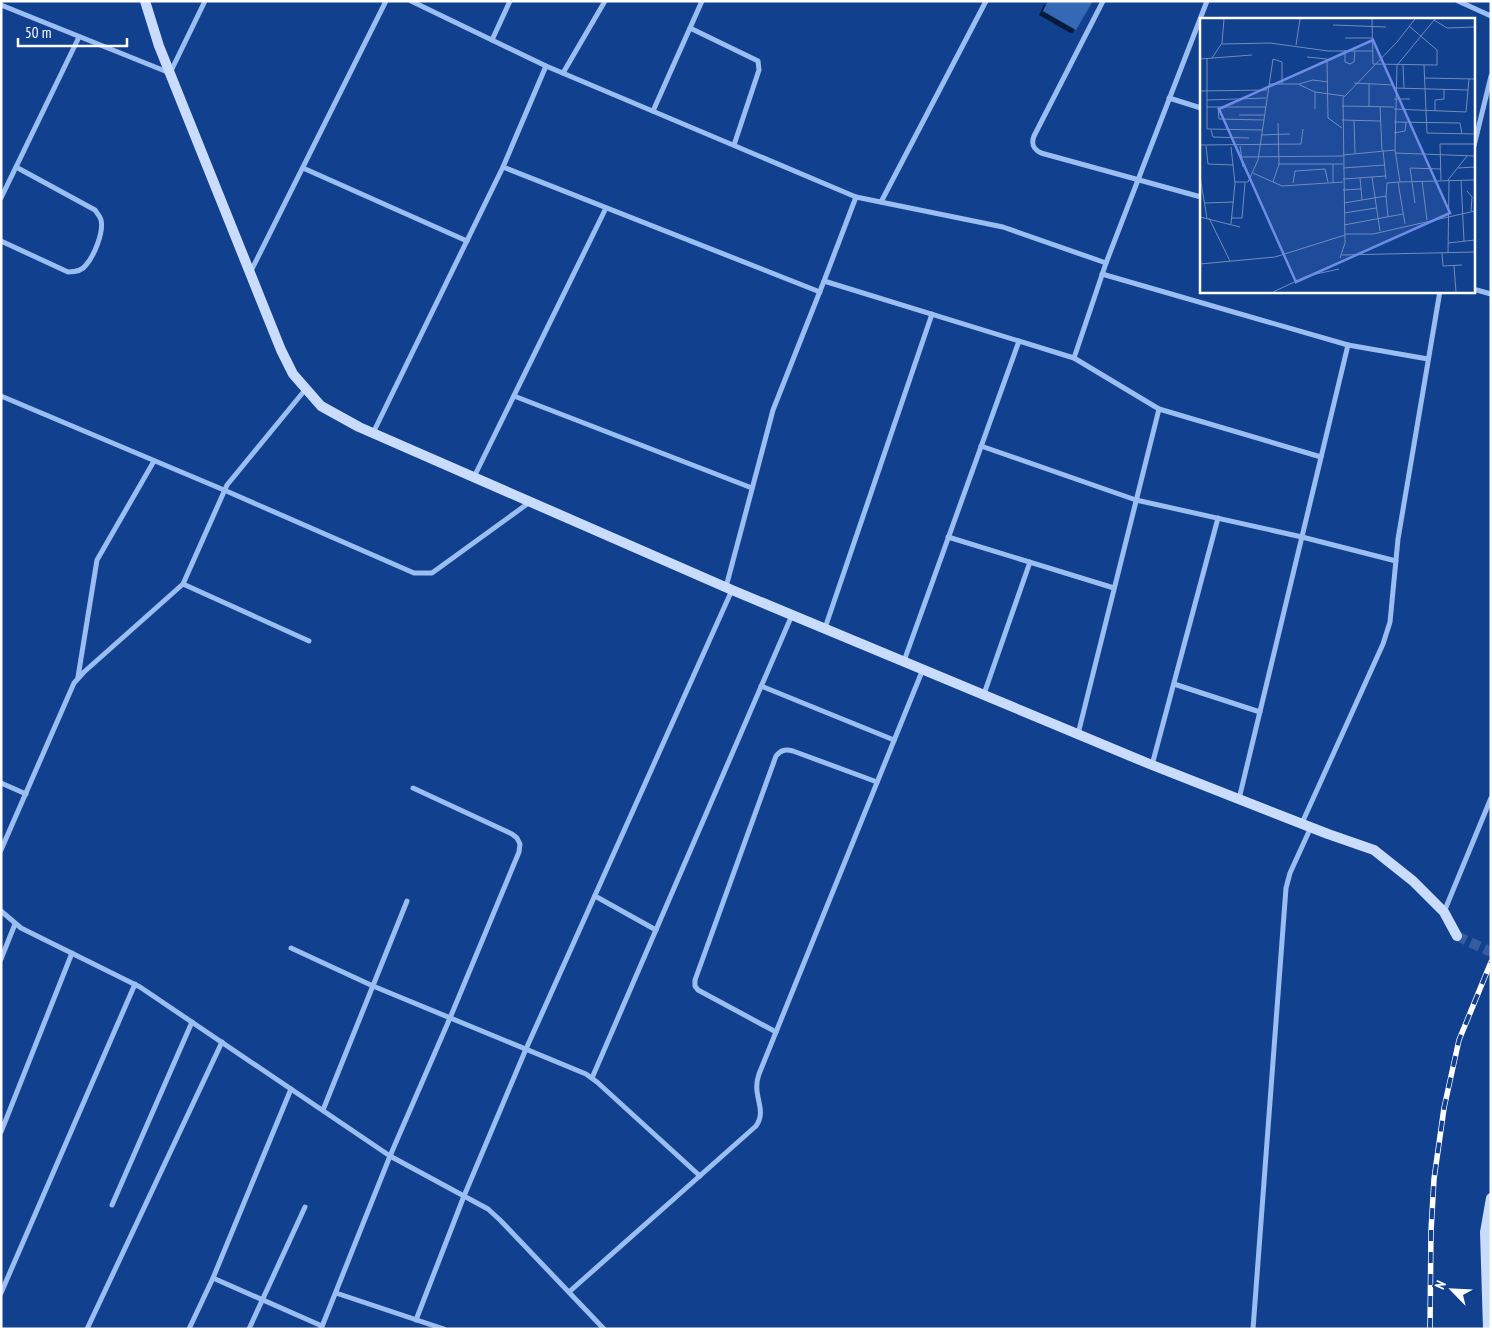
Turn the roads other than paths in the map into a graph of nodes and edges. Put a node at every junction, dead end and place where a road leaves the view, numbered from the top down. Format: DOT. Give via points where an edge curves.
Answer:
graph roads {
  1 [pos="145,1"];
  2 [pos="205,1"];
  3 [pos="386,1"];
  4 [pos="411,1"];
  5 [pos="510,1"];
  6 [pos="605,1"];
  7 [pos="702,1"];
  8 [pos="986,1"];
  9 [pos="1103,1"];
  10 [pos="1207,1"];
  11 [pos="1458,1"];
  12 [pos="1,5"];
  13 [pos="1491,16"];
  14 [pos="1200,18"];
  15 [pos="1200,19"];
  16 [pos="690,28"];
  17 [pos="79,36"];
  18 [pos="492,40"];
  19 [pos="546,66"];
  20 [pos="170,73"];
  21 [pos="563,73"];
  22 [pos="1491,76"];
  23 [pos="1169,98"];
  24 [pos="1200,108"];
  25 [pos="653,111"];
  26 [pos="734,145"];
  27 [pos="1474,146"];
  28 [pos="16,167"];
  29 [pos="503,167"];
  30 [pos="302,168"];
  31 [pos="1137,181"];
  32 [pos="856,197"];
  33 [pos="1200,197"];
  34 [pos="1,198"];
  35 [pos="881,202"];
  36 [pos="606,208"];
  37 [pos="1,240"];
  38 [pos="467,241"];
  39 [pos="1106,263"];
  40 [pos="250,273"];
  41 [pos="1102,274"];
  42 [pos="824,281"];
  43 [pos="1474,289"];
  44 [pos="820,292"];
  45 [pos="1440,292"];
  46 [pos="1491,294"];
  47 [pos="932,314"];
  48 [pos="1019,341"];
  49 [pos="1348,345"];
  50 [pos="1074,358"];
  51 [pos="1428,360"];
  52 [pos="305,390"];
  53 [pos="1,396"];
  54 [pos="514,396"];
  55 [pos="1159,408"];
  56 [pos="373,433"];
  57 [pos="981,446"];
  58 [pos="1321,457"];
  59 [pos="154,460"];
  60 [pos="474,477"];
  61 [pos="752,488"];
  62 [pos="224,490"];
  63 [pos="1136,500"];
  64 [pos="531,502"];
  65 [pos="1218,518"];
  66 [pos="948,537"];
  67 [pos="1302,537"];
  68 [pos="1030,562"];
  69 [pos="1396,562"];
  70 [pos="183,584"];
  71 [pos="729,588"];
  72 [pos="1114,588"];
  73 [pos="792,614"];
  74 [pos="825,628"];
  75 [pos="309,641"];
  76 [pos="904,661"];
  77 [pos="923,669"];
  78 [pos="78,677"];
  79 [pos="1174,684"];
  80 [pos="761,686"];
  81 [pos="984,694"];
  82 [pos="1260,712"];
  83 [pos="1078,734"];
  84 [pos="894,740"];
  85 [pos="1152,765"];
  86 [pos="1,782"];
  87 [pos="877,782"];
  88 [pos="412,788"];
  89 [pos="26,794"];
  90 [pos="1491,798"];
  91 [pos="1239,799"];
  92 [pos="1306,825"];
  93 [pos="1,850"];
  94 [pos="595,896"];
  95 [pos="407,901"];
  96 [pos="1,911"];
  97 [pos="1444,912"];
  98 [pos="15,924"];
  99 [pos="656,930"];
  100 [pos="1457,936"];
  101 [pos="291,948"];
  102 [pos="72,954"];
  103 [pos="1,959"];
  104 [pos="134,984"];
  105 [pos="373,986"];
  106 [pos="450,1018"];
  107 [pos="192,1022"];
  108 [pos="776,1032"];
  109 [pos="222,1042"];
  110 [pos="526,1049"];
  111 [pos="592,1078"];
  112 [pos="291,1089"];
  113 [pos="323,1110"];
  114 [pos="1,1132"];
  115 [pos="390,1156"];
  116 [pos="700,1176"];
  117 [pos="464,1196"];
  118 [pos="1491,1198"];
  119 [pos="112,1206"];
  120 [pos="305,1207"];
  121 [pos="214,1278"];
  122 [pos="1,1292"];
  123 [pos="569,1292"];
  124 [pos="336,1293"];
  125 [pos="262,1300"];
  126 [pos="416,1320"];
  127 [pos="322,1327"];
  128 [pos="87,1329"];
  129 [pos="189,1329"];
  130 [pos="249,1329"];
  131 [pos="444,1329"];
  132 [pos="604,1329"];
  133 [pos="1253,1329"];
  134 [pos="1488,1329"];
  1 -- 20 [label="street"];
  2 -- 20 [label="street"];
  3 -- 30 [label="street"];
  4 -- 18 [label="street"];
  5 -- 18 [label="street"];
  6 -- 21 [label="street"];
  7 -- 16 [label="street"];
  8 -- 35 [label="street"];
  9 -- 31 [label="street" via="1034,136 1033,146 1041,153"];
  10 -- 14 [label="street"];
  11 -- 13 [label="street"];
  12 -- 17 [label="street"];
  15 -- 23 [label="street"];
  16 -- 25 [label="street"];
  16 -- 26 [label="street" via="758,61 759,70"];
  17 -- 20 [label="street"];
  17 -- 28 [label="street"];
  18 -- 19 [label="street"];
  19 -- 21 [label="street"];
  19 -- 29 [label="street"];
  20 -- 40 [label="street"];
  21 -- 25 [label="street"];
  22 -- 27 [label="street"];
  23 -- 24 [label="street"];
  23 -- 31 [label="street"];
  25 -- 26 [label="street"];
  26 -- 32 [label="street"];
  28 -- 34 [label="street"];
  28 -- 37 [label="street" via="88,205 101,218 102,229 86,266 78,272 68,272"];
  29 -- 36 [label="street"];
  29 -- 38 [label="street"];
  30 -- 38 [label="street"];
  30 -- 40 [label="street"];
  31 -- 33 [label="street"];
  31 -- 39 [label="street"];
  32 -- 35 [label="street"];
  32 -- 42 [label="street"];
  35 -- 39 [label="street" via="1003,227"];
  36 -- 44 [label="street"];
  36 -- 54 [label="street"];
  38 -- 56 [label="street"];
  39 -- 41 [label="street"];
  40 -- 52 [label="street" via="281,350"];
  41 -- 49 [label="street"];
  41 -- 50 [label="street"];
  42 -- 44 [label="street"];
  42 -- 47 [label="street"];
  43 -- 46 [label="street"];
  44 -- 61 [label="street" via="773,410"];
  45 -- 51 [label="street"];
  47 -- 48 [label="street"];
  47 -- 74 [label="street"];
  48 -- 50 [label="street"];
  48 -- 57 [label="street"];
  49 -- 51 [label="street"];
  49 -- 58 [label="street"];
  50 -- 55 [label="street"];
  51 -- 69 [label="street"];
  52 -- 56 [label="street" via="320,406"];
  52 -- 62 [label="street"];
  53 -- 59 [label="street"];
  54 -- 60 [label="street"];
  54 -- 61 [label="street"];
  55 -- 58 [label="street"];
  55 -- 63 [label="street"];
  56 -- 60 [label="street"];
  57 -- 63 [label="street"];
  57 -- 66 [label="street"];
  58 -- 67 [label="street"];
  59 -- 62 [label="street"];
  59 -- 78 [label="street" via="97,560"];
  60 -- 64 [label="street"];
  61 -- 71 [label="street"];
  62 -- 64 [label="street" via="414,573 423,574 432,572"];
  62 -- 70 [label="street"];
  63 -- 65 [label="street"];
  63 -- 72 [label="street"];
  64 -- 71 [label="street"];
  65 -- 67 [label="street"];
  65 -- 79 [label="street"];
  66 -- 68 [label="street"];
  66 -- 76 [label="street"];
  67 -- 69 [label="street"];
  67 -- 82 [label="street"];
  68 -- 72 [label="street"];
  68 -- 81 [label="street"];
  69 -- 92 [label="street" via="1390,622 1383,644"];
  70 -- 75 [label="street"];
  70 -- 78 [label="street"];
  71 -- 73 [label="street"];
  71 -- 94 [label="street"];
  72 -- 83 [label="street"];
  73 -- 74 [label="street"];
  73 -- 80 [label="street"];
  74 -- 76 [label="street"];
  76 -- 77 [label="street"];
  77 -- 81 [label="street"];
  77 -- 84 [label="street"];
  78 -- 89 [label="street"];
  79 -- 82 [label="street"];
  79 -- 85 [label="street"];
  80 -- 84 [label="street"];
  80 -- 99 [label="street"];
  81 -- 83 [label="street"];
  82 -- 91 [label="street"];
  83 -- 85 [label="street"];
  84 -- 87 [label="street"];
  85 -- 91 [label="street"];
  86 -- 89 [label="street"];
  87 -- 108 [label="street"];
  87 -- 108 [label="street" via="793,751 780,751 776,756 694,980 698,990"];
  88 -- 106 [label="street" via="512,834 520,844"];
  89 -- 93 [label="street"];
  90 -- 97 [label="street"];
  91 -- 92 [label="street"];
  92 -- 97 [label="street" via="1374,850 1413,881"];
  92 -- 133 [label="street" via="1286,888"];
  94 -- 99 [label="street"];
  94 -- 110 [label="street"];
  95 -- 105 [label="street"];
  96 -- 98 [label="street"];
  97 -- 100 [label="street"];
  98 -- 102 [label="street"];
  98 -- 103 [label="street"];
  99 -- 111 [label="street"];
  101 -- 105 [label="street"];
  102 -- 104 [label="street"];
  102 -- 114 [label="street"];
  104 -- 107 [label="street"];
  104 -- 122 [label="street"];
  105 -- 106 [label="street"];
  105 -- 113 [label="street"];
  106 -- 110 [label="street"];
  106 -- 115 [label="street"];
  107 -- 109 [label="street"];
  107 -- 119 [label="street"];
  108 -- 116 [label="street" via="756,1081 760,1120"];
  109 -- 112 [label="street"];
  109 -- 128 [label="street"];
  110 -- 111 [label="street"];
  110 -- 117 [label="street"];
  111 -- 116 [label="street"];
  112 -- 113 [label="street"];
  112 -- 121 [label="street"];
  113 -- 115 [label="street"];
  115 -- 117 [label="street"];
  115 -- 124 [label="street"];
  116 -- 123 [label="street"];
  117 -- 123 [label="street" via="494,1214"];
  117 -- 126 [label="street"];
  118 -- 134 [label="street" via="1485,1232"];
  120 -- 125 [label="street"];
  121 -- 125 [label="street"];
  121 -- 129 [label="street"];
  123 -- 132 [label="street"];
  124 -- 126 [label="street"];
  124 -- 127 [label="street"];
  125 -- 127 [label="street"];
  125 -- 130 [label="street"];
  126 -- 131 [label="street"];
}
